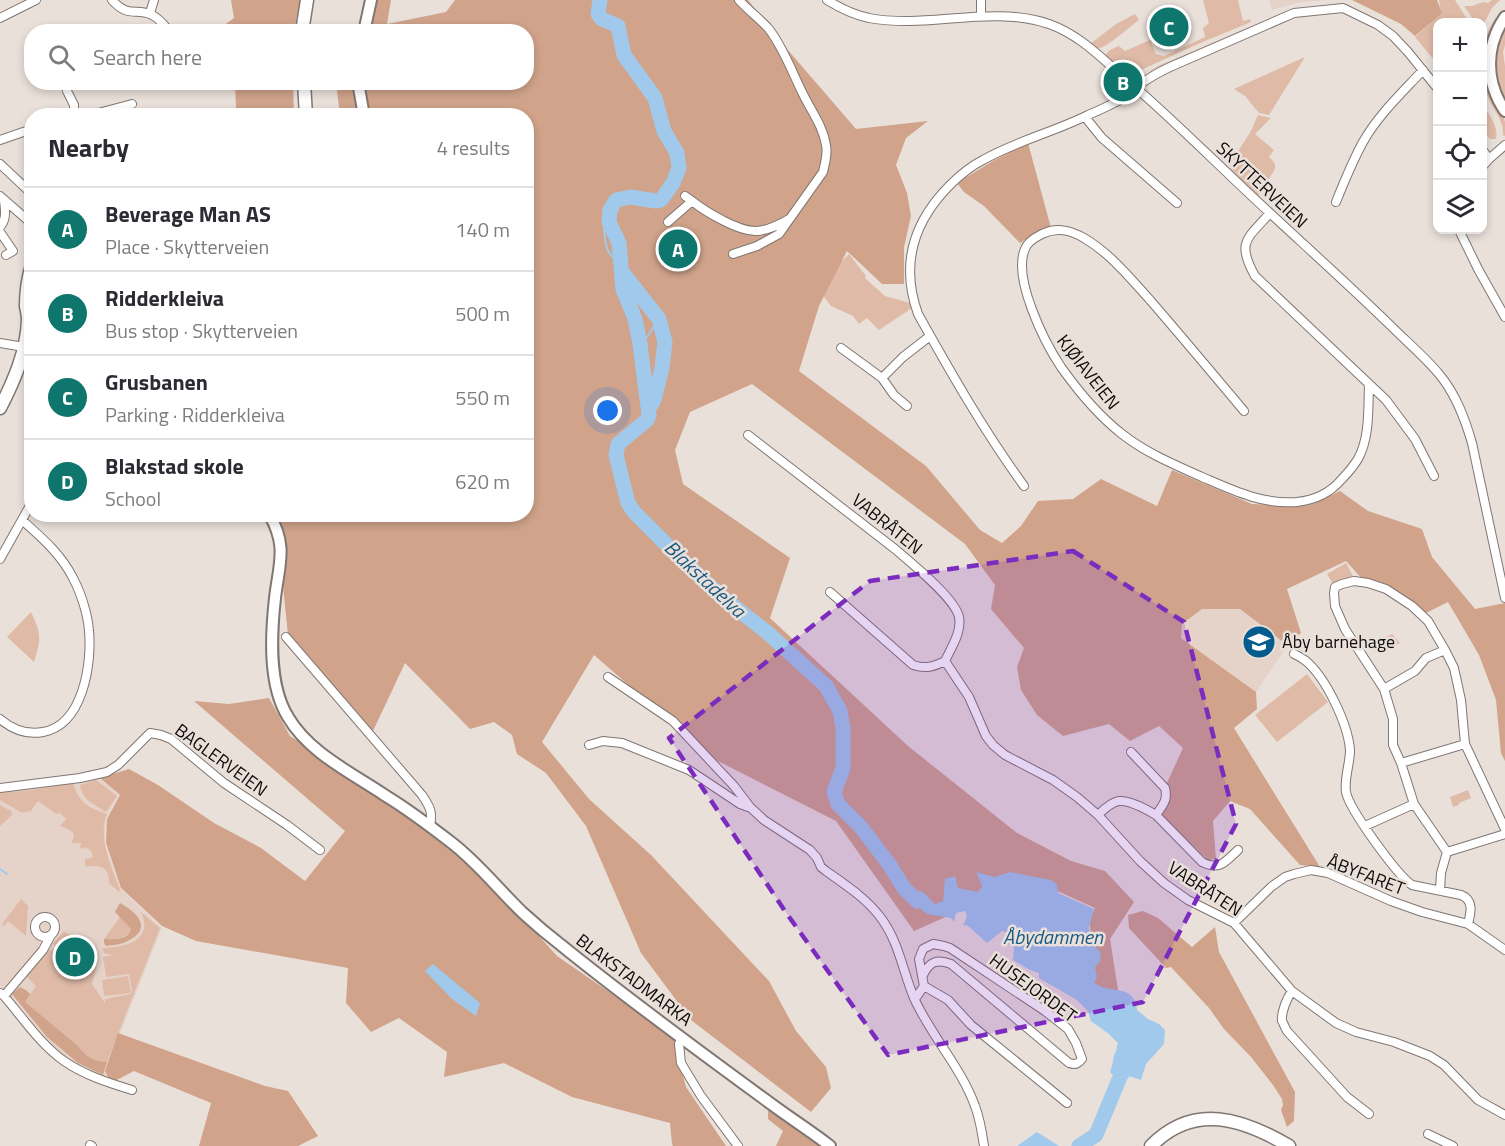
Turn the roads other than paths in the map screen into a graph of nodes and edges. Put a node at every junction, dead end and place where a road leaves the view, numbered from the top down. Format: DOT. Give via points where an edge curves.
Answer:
graph roads {
  1 [pos="36,0"];
  2 [pos="112,0"];
  3 [pos="154,0"];
  4 [pos="307,0"];
  5 [pos="371,0"];
  6 [pos="739,0"];
  7 [pos="827,0"];
  8 [pos="981,0"];
  9 [pos="150,13"];
  10 [pos="981,16"];
  11 [pos="1505,17"];
  12 [pos="0,18"];
  13 [pos="163,24"];
  14 [pos="303,24"];
  15 [pos="366,24"];
  16 [pos="1423,70"];
  17 [pos="1433,83"];
  18 [pos="1136,87"];
  19 [pos="304,90"];
  20 [pos="359,90"];
  21 [pos="67,91"];
  22 [pos="132,104"];
  23 [pos="74,108"];
  24 [pos="117,108"];
  25 [pos="306,108"];
  26 [pos="363,108"];
  27 [pos="1505,111"];
  28 [pos="1085,117"];
  29 [pos="24,132"];
  30 [pos="0,140"];
  31 [pos="1505,145"];
  32 [pos="1487,156"];
  33 [pos="1489,159"];
  34 [pos="1487,161"];
  35 [pos="0,164"];
  36 [pos="24,186"];
  37 [pos="2,198"];
  38 [pos="1336,202"];
  39 [pos="1177,203"];
  40 [pos="1270,213"];
  41 [pos="24,217"];
  42 [pos="790,219"];
  43 [pos="668,222"];
  44 [pos="0,226"];
  45 [pos="0,232"];
  46 [pos="1461,234"];
  47 [pos="733,254"];
  48 [pos="6,255"];
  49 [pos="1505,318"];
  50 [pos="930,336"];
  51 [pos="0,343"];
  52 [pos="24,347"];
  53 [pos="841,348"];
  54 [pos="882,378"];
  55 [pos="1369,384"];
  56 [pos="907,406"];
  57 [pos="0,408"];
  58 [pos="1244,411"];
  59 [pos="748,435"];
  60 [pos="1434,476"];
  61 [pos="1024,486"];
  62 [pos="24,516"];
  63 [pos="22,520"];
  64 [pos="24,522"];
  65 [pos="273,522"];
  66 [pos="0,559"];
  67 [pos="830,592"];
  68 [pos="1505,598"];
  69 [pos="286,637"];
  70 [pos="1445,650"];
  71 [pos="1294,654"];
  72 [pos="945,661"];
  73 [pos="608,677"];
  74 [pos="1384,689"];
  75 [pos="0,719"];
  76 [pos="1465,744"];
  77 [pos="589,745"];
  78 [pos="1131,752"];
  79 [pos="1401,763"];
  80 [pos="0,788"];
  81 [pos="1414,804"];
  82 [pos="751,808"];
  83 [pos="1098,815"];
  84 [pos="1156,815"];
  85 [pos="430,826"];
  86 [pos="1365,826"];
  87 [pos="1505,831"];
  88 [pos="320,850"];
  89 [pos="1238,850"];
  90 [pos="1447,852"];
  91 [pos="1440,890"];
  92 [pos="1234,923"];
  93 [pos="1468,924"];
  94 [pos="51,935"];
  95 [pos="1505,950"];
  96 [pos="923,975"];
  97 [pos="924,986"];
  98 [pos="1292,991"];
  99 [pos="2,994"];
  100 [pos="915,999"];
  101 [pos="682,1037"];
  102 [pos="132,1090"];
  103 [pos="1067,1103"];
  104 [pos="1369,1114"];
  105 [pos="1505,1115"];
  106 [pos="1428,1134"];
  107 [pos="738,1146"];
  108 [pos="830,1146"];
  109 [pos="984,1146"];
  110 [pos="1151,1146"];
  111 [pos="1289,1146"];
  112 [pos="1452,1146"];
  1 -- 12 [label="street"];
  2 -- 9 [label="street" via="127,12"];
  3 -- 9 [label="street"];
  4 -- 14 [label="main road"];
  5 -- 15 [label="main road"];
  6 -- 42 [label="street" via="777,41 824,133 827,147 823,172"];
  7 -- 10 [label="street, SKYTTERVEIEN" via="857,15 892,21"];
  8 -- 10 [label="street"];
  9 -- 13 [label="street"];
  10 -- 18 [label="street, SKYTTERVEIEN" via="1026,18 1063,29"];
  11 -- 27 [label="main road" via="1495,34 1490,57 1492,81"];
  16 -- 17 [label="street"];
  16 -- 18 [label="street" via="1393,36 1343,8 1294,13 1170,66"];
  16 -- 38 [label="street" via="1364,141"];
  18 -- 28 [label="street"];
  18 -- 40 [label="street, SKYTTERVEIEN"];
  19 -- 25 [label="main road"];
  20 -- 26 [label="main road"];
  21 -- 23 [label="street"];
  22 -- 24 [label="street"];
  28 -- 39 [label="street" via="1102,138"];
  28 -- 50 [label="street" via="982,160 960,175 930,208 915,240 910,279 918,314"];
  29 -- 30 [label="street"];
  31 -- 33 [label="street"];
  32 -- 33 [label="street"];
  33 -- 34 [label="street"];
  35 -- 36 [label="street"];
  37 -- 41 [label="street"];
  37 -- 44 [label="street" via="5,217"];
  40 -- 55 [label="street" via="1245,245 1246,260 1255,276"];
  40 -- 68 [label="street, SKYTTERVEIEN" via="1429,363 1451,392 1472,443"];
  42 -- 43 [label="street" via="754,231 717,217 688,199"];
  42 -- 47 [label="street" via="779,234"];
  45 -- 48 [label="street" via="13,250"];
  46 -- 49 [label="street"];
  50 -- 54 [label="street"];
  50 -- 61 [label="street"];
  51 -- 52 [label="street"];
  52 -- 57 [label="main road"];
  53 -- 54 [label="street"];
  54 -- 56 [label="street"];
  55 -- 58 [label="street, KJØIAVEIEN" via="1364,444 1358,459 1334,488 1307,501 1287,503 1259,500 1234,491 1151,453 1123,435 1090,402 1043,338 1027,293 1025,249 1037,236 1055,230 1086,239 1128,275"];
  55 -- 60 [label="street" via="1399,415"];
  59 -- 72 [label="street, VABRÅTEN" via="895,549 951,601 959,617 958,632"];
  62 -- 63 [label="street"];
  63 -- 66 [label="street"];
  64 -- 75 [label="street" via="62,558 74,579 89,630 89,661 75,706 52,729 27,732"];
  65 -- 85 [label="main road, BLAKSTADMARKA" via="279,534 281,560 275,597 273,674 282,708 296,730 318,751"];
  67 -- 72 [label="street" via="913,665 931,667"];
  69 -- 85 [label="street" via="422,795 431,809"];
  70 -- 74 [label="street" via="1426,658 1415,671"];
  70 -- 74 [label="street" via="1423,616 1386,589 1354,581 1335,587 1335,606 1345,629"];
  70 -- 76 [label="street" via="1454,668 1461,700"];
  71 -- 86 [label="street, ÅBYFARET" via="1313,669 1340,714 1350,751 1346,791"];
  72 -- 83 [label="street, VABRÅTEN" via="969,697 993,746 1053,780"];
  73 -- 82 [label="street" via="673,721"];
  74 -- 79 [label="street" via="1393,719 1393,745"];
  76 -- 79 [label="street"];
  76 -- 87 [label="street"];
  77 -- 82 [label="street" via="613,741 654,755 689,770"];
  78 -- 84 [label="street" via="1165,788 1165,803"];
  79 -- 81 [label="street"];
  80 -- 88 [label="street, BAGLERVEIEN" via="107,772 150,733 161,735"];
  81 -- 86 [label="street"];
  81 -- 90 [label="street"];
  82 -- 100 [label="street" via="810,850 821,867 875,909 887,925"];
  83 -- 84 [label="street, VABRÅTEN" via="1119,801"];
  83 -- 92 [label="street, VABRÅTEN" via="1164,883"];
  84 -- 89 [label="street, VABRÅTEN" via="1211,867 1225,862"];
  85 -- 101 [label="main road, BLAKSTADMARKA" via="470,858 540,929"];
  86 -- 91 [label="street, ÅBYFARET" via="1406,880 1412,885"];
  87 -- 90 [label="street"];
  90 -- 91 [label="street"];
  91 -- 93 [label="street, ÅBYFARET" via="1470,901"];
  92 -- 93 [label="street, ÅBYFARET" via="1271,886 1285,877 1311,870 1328,873 1422,912"];
  92 -- 98 [label="street, VABRÅTEN"];
  93 -- 95 [label="street, ÅBYFARET"];
  94 -- 99 [label="street" via="43,950"];
  96 -- 96 [label="street, HUSEJORDET" via="919,959 923,949 933,944 950,948 1068,1029 1082,1059 1080,1063 1069,1063 951,964 938,961 926,968"];
  96 -- 97 [label="street, HUSEJORDET"];
  97 -- 100 [label="street"];
  97 -- 103 [label="street" via="948,1000 971,1025"];
  98 -- 104 [label="street" via="1283,1013 1287,1031 1347,1097"];
  98 -- 105 [label="street, VABRÅTEN" via="1336,1023 1430,1056 1478,1100"];
  99 -- 102 [label="street" via="63,1061"];
  100 -- 109 [label="street" via="975,1105"];
  101 -- 107 [label="street" via="681,1063"];
  101 -- 108 [label="main road, BLAKSTADMARKA"];
  106 -- 112 [label="street"];
  110 -- 111 [label="main road" via="1179,1126 1213,1119 1252,1126"];
}
